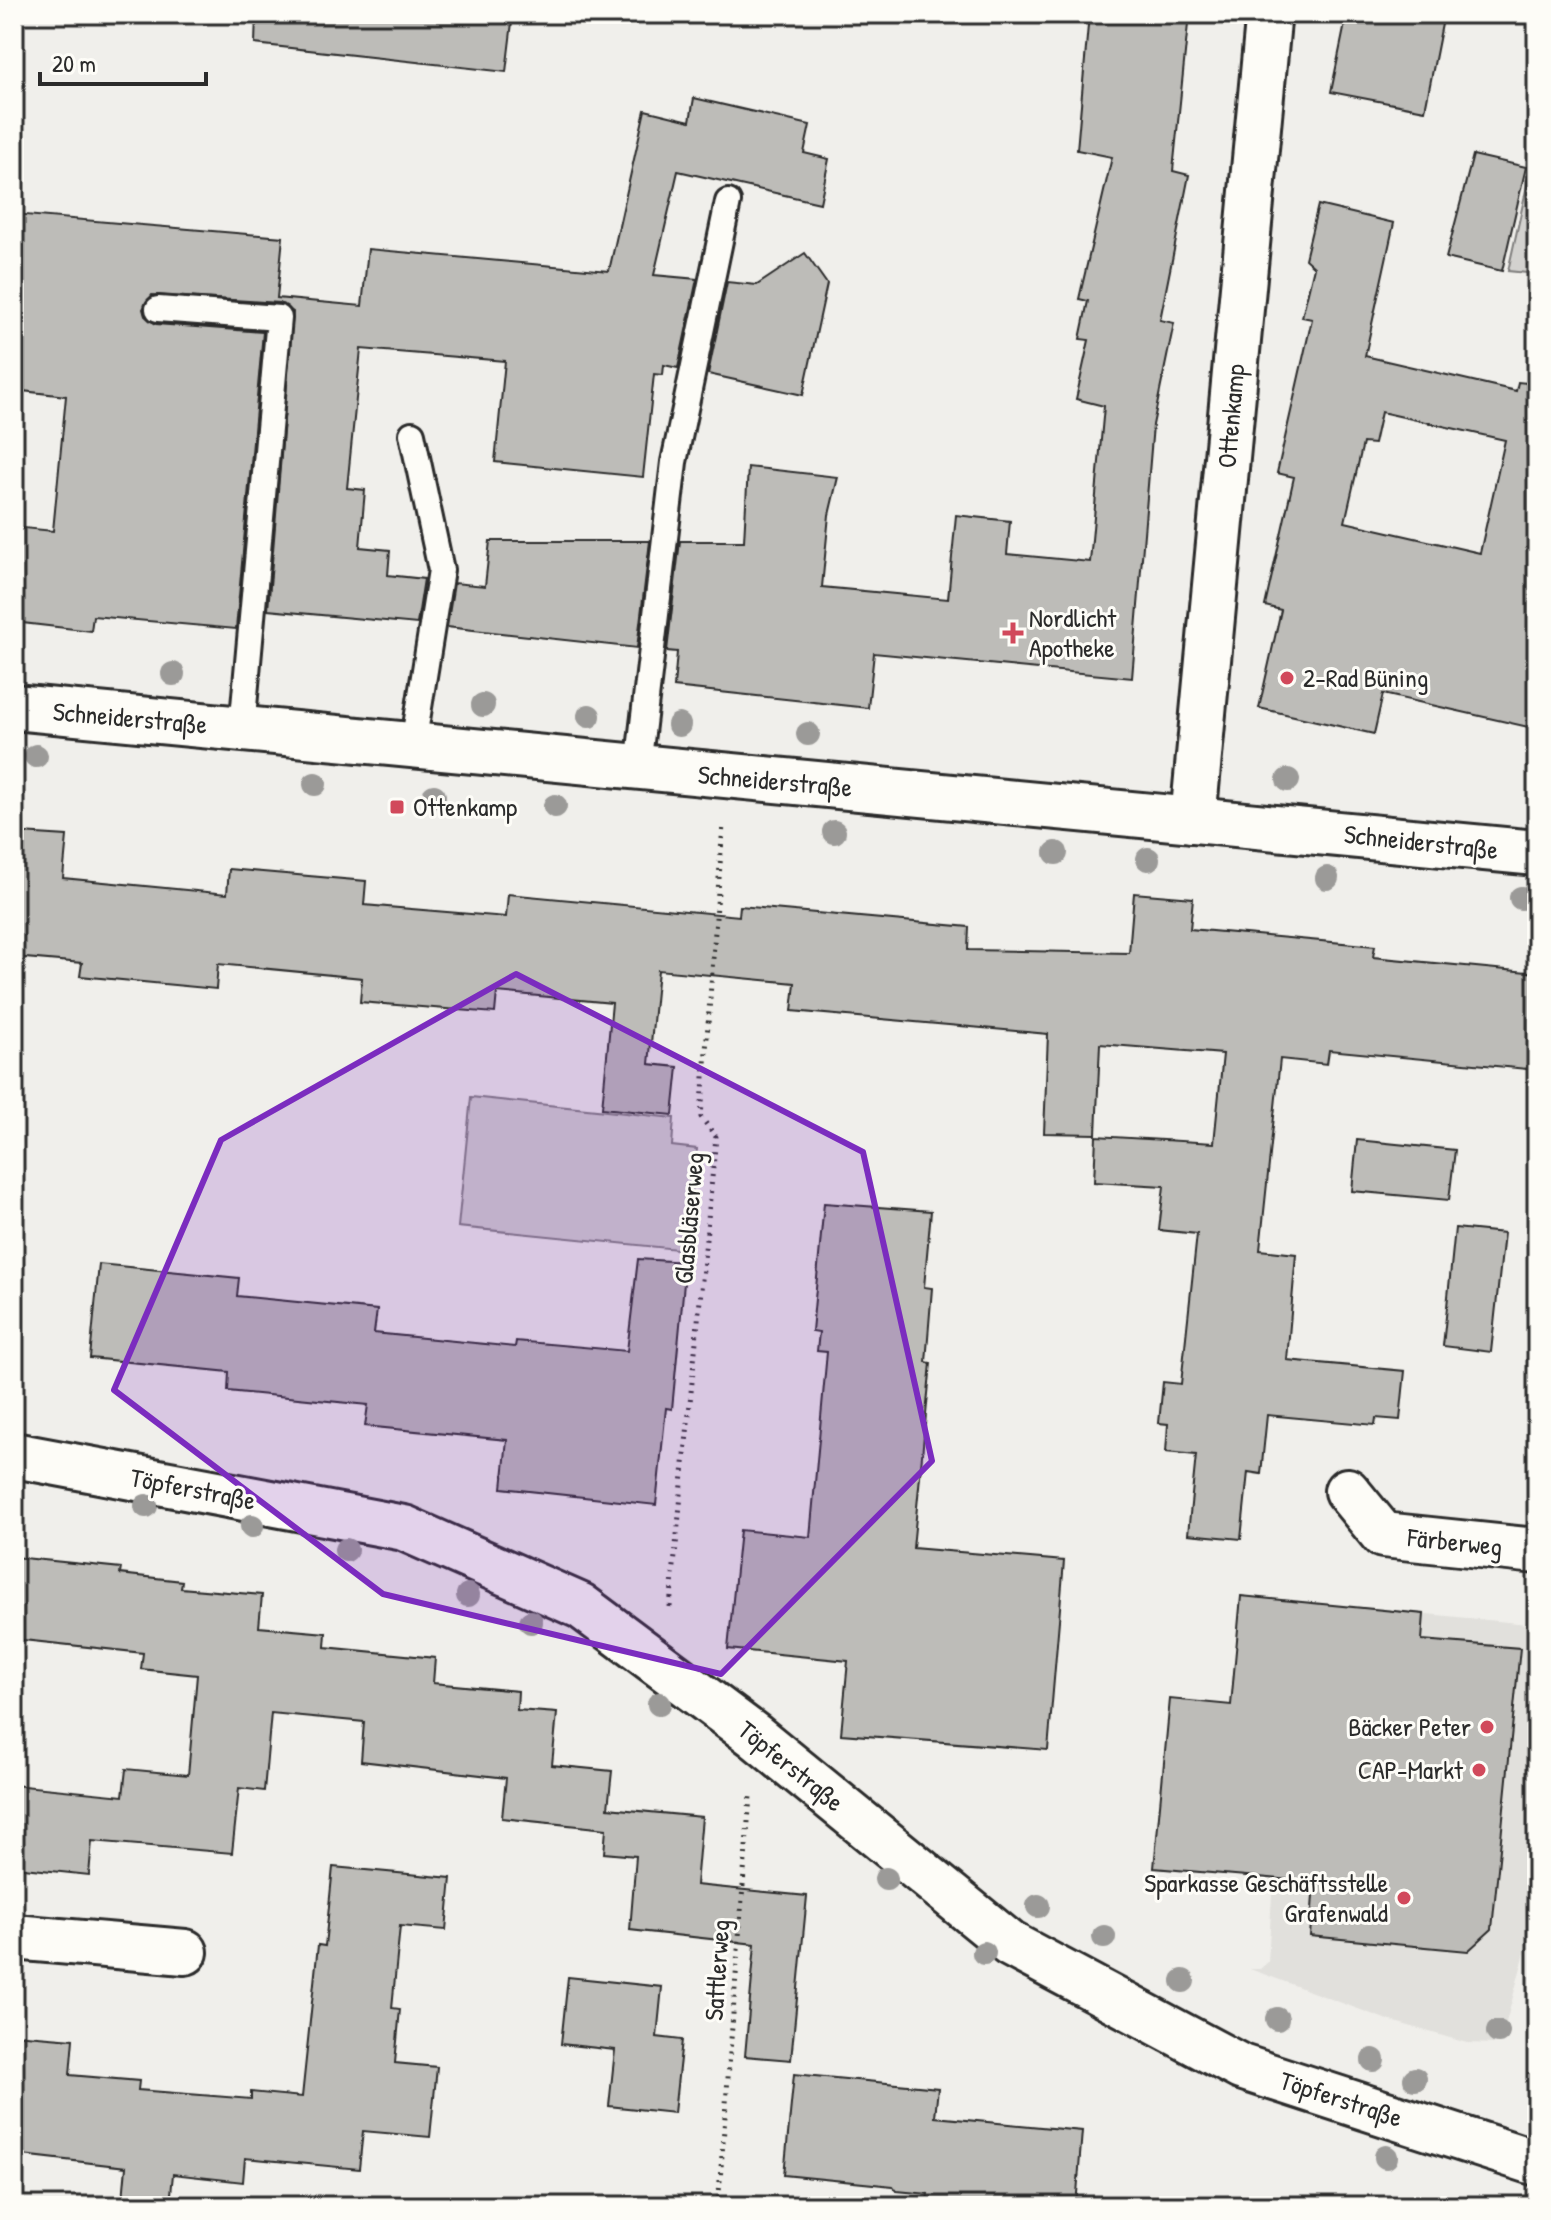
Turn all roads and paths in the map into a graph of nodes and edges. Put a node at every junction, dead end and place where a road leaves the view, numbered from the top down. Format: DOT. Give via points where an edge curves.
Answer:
graph roads {
  1 [pos="1262,14"];
  2 [pos="728,202"];
  3 [pos="158,309"];
  4 [pos="412,434"];
  5 [pos="14,707"];
  6 [pos="242,729"];
  7 [pos="413,745"];
  8 [pos="638,767"];
  9 [pos="726,777"];
  10 [pos="1193,820"];
  11 [pos="1537,853"];
  12 [pos="14,1455"];
  13 [pos="1347,1491"];
  14 [pos="1537,1551"];
  15 [pos="664,1667"];
  16 [pos="755,1736"];
  17 [pos="14,1937"];
  18 [pos="185,1952"];
  19 [pos="1537,2163"];
  20 [pos="718,2206"];
  1 -- 10 [label="street, Ottenkamp" via="1268,21"];
  2 -- 8 [label="lane" via="674,462"];
  3 -- 6 [label="lane" via="279,318"];
  4 -- 7 [label="lane" via="441,570"];
  5 -- 6 [label="street, Schneiderstraße"];
  6 -- 7 [label="street, Schneiderstraße"];
  7 -- 8 [label="street, Schneiderstraße"];
  8 -- 9 [label="street, Schneiderstraße"];
  9 -- 10 [label="street, Schneiderstraße"];
  9 -- 15 [label="path, Glasbläserweg" via="701,1117 716,1137"];
  10 -- 11 [label="street, Schneiderstraße"];
  12 -- 15 [label="street, Töpferstraße" via="404,1528 581,1606"];
  13 -- 14 [label="street, Färberweg" via="1383,1535"];
  15 -- 16 [label="street, Töpferstraße"];
  16 -- 19 [label="street, Töpferstraße" via="1010,1944 1241,2067"];
  16 -- 20 [label="path, Sattlerweg"];
  17 -- 18 [label="street"];
}
